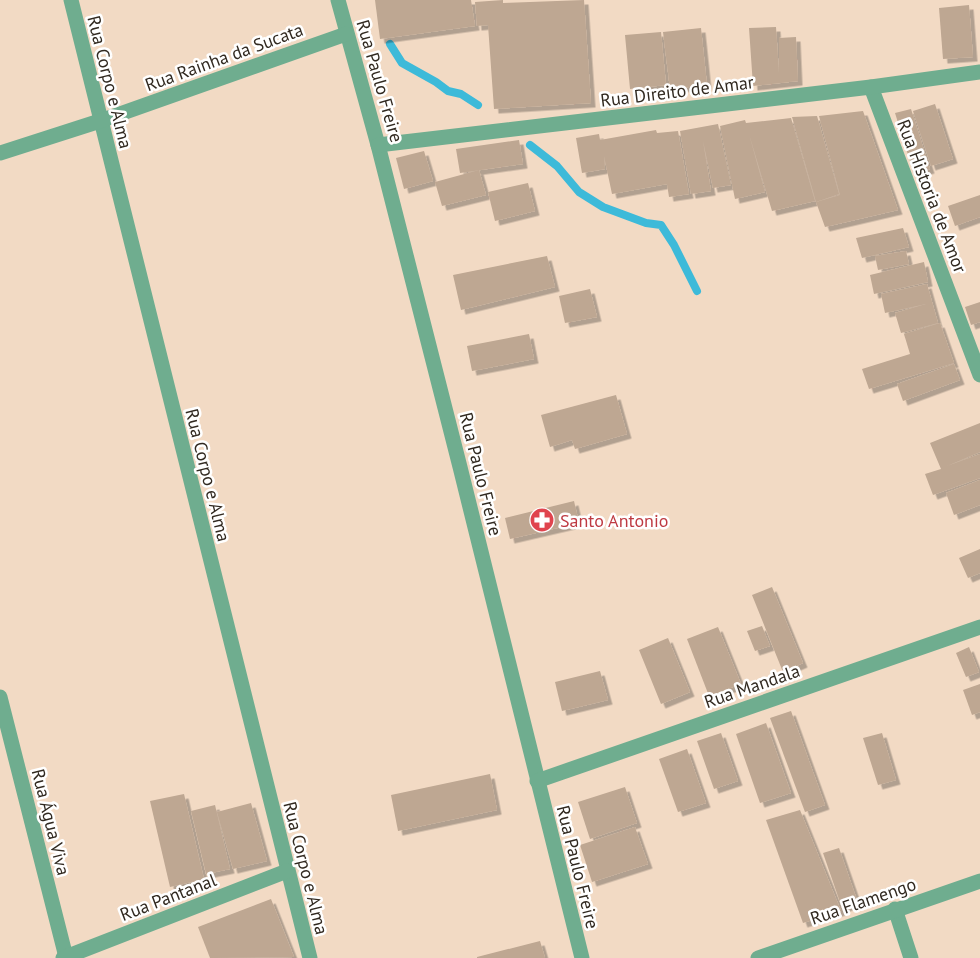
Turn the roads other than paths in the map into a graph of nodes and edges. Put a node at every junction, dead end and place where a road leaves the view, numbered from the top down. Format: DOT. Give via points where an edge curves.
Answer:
graph roads {
  1 [pos="71,0"];
  2 [pos="338,0"];
  3 [pos="346,34"];
  4 [pos="980,72"];
  5 [pos="871,87"];
  6 [pos="100,121"];
  7 [pos="378,145"];
  8 [pos="0,153"];
  9 [pos="980,375"];
  10 [pos="980,627"];
  11 [pos="0,697"];
  12 [pos="537,781"];
  13 [pos="287,870"];
  14 [pos="980,881"];
  15 [pos="895,909"];
  16 [pos="65,957"];
  17 [pos="310,958"];
  18 [pos="582,958"];
  19 [pos="758,958"];
  20 [pos="911,958"];
  1 -- 6 [label="street, Rua Corpo e Alma"];
  2 -- 3 [label="street, Rua Paulo Freire"];
  3 -- 6 [label="street, Rua Rainha da Sucata"];
  3 -- 7 [label="street, Rua Paulo Freire"];
  4 -- 5 [label="street, Rua Direito de Amar"];
  5 -- 7 [label="street, Rua Direito de Amar"];
  5 -- 9 [label="street, Rua Historia de Amor"];
  6 -- 8 [label="street, Rua Rainha da Sucata"];
  6 -- 13 [label="street, Rua Corpo e Alma"];
  7 -- 12 [label="street, Rua Paulo Freire"];
  10 -- 12 [label="street, Rua Mandala"];
  11 -- 16 [label="street, Rua Água Viva"];
  12 -- 18 [label="street, Rua Paulo Freire"];
  13 -- 16 [label="street, Rua Pantanal"];
  13 -- 17 [label="street, Rua Corpo e Alma"];
  14 -- 15 [label="street, Rua Flamengo"];
  15 -- 19 [label="street, Rua Flamengo"];
  15 -- 20 [label="street"];
}
